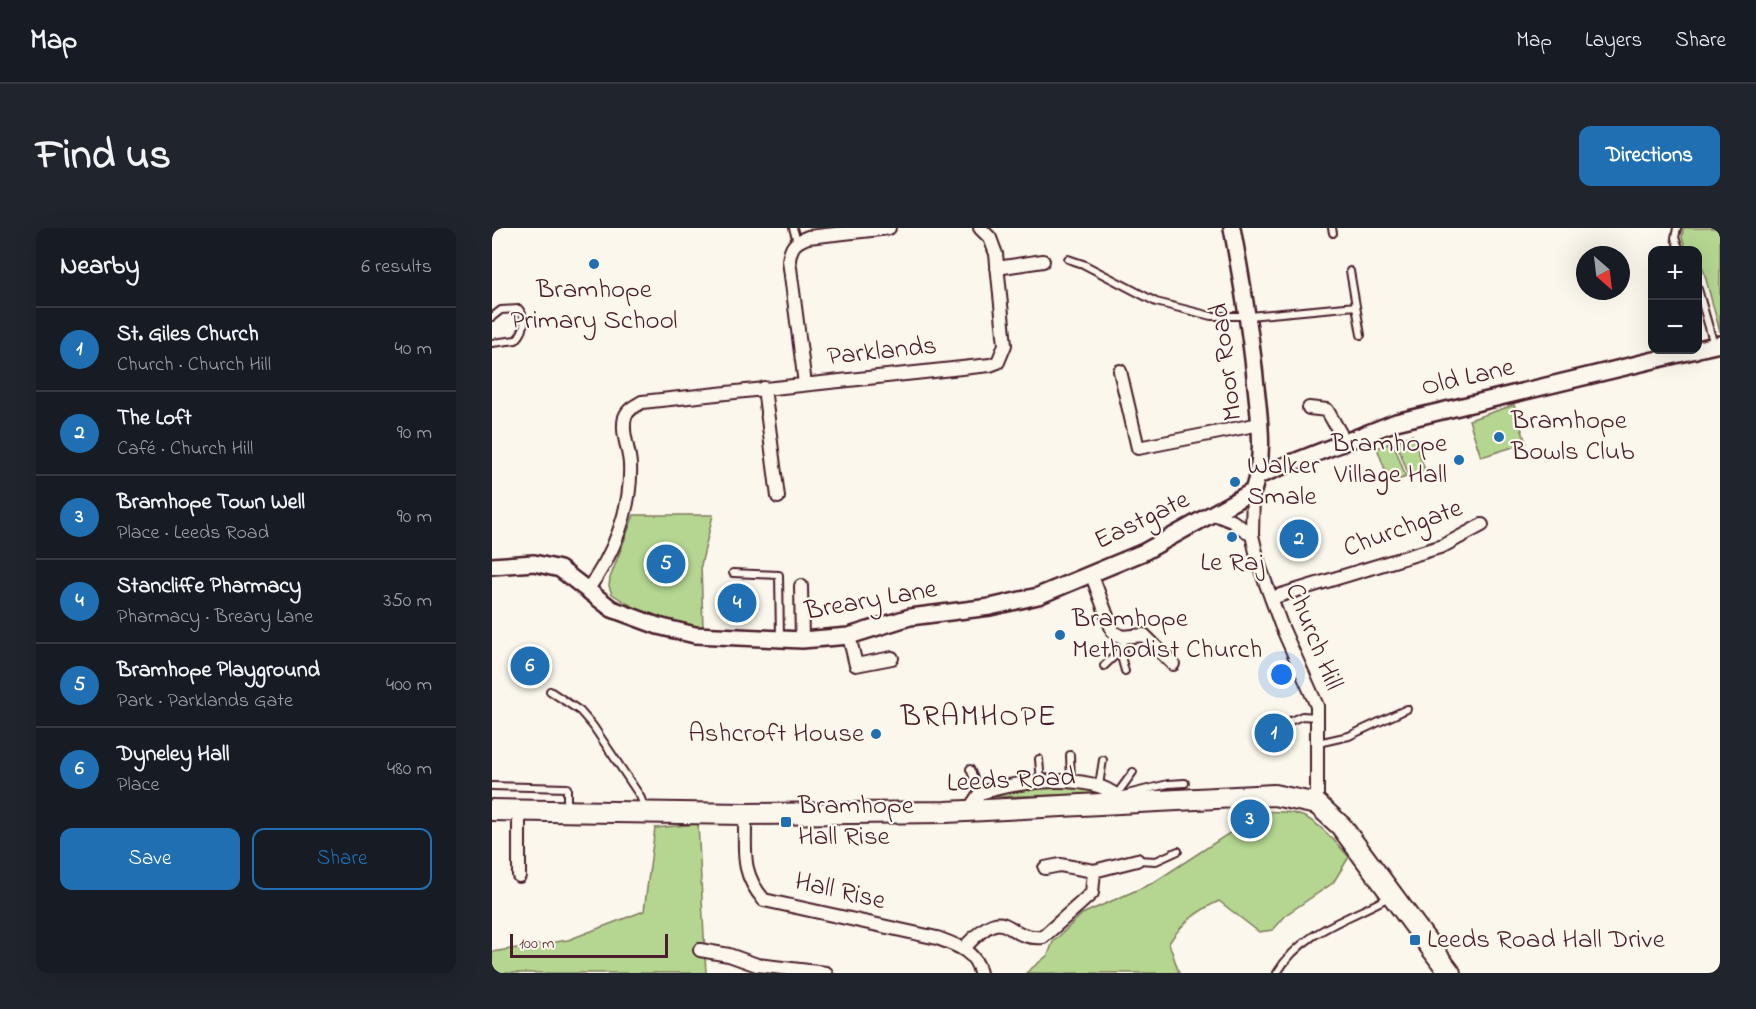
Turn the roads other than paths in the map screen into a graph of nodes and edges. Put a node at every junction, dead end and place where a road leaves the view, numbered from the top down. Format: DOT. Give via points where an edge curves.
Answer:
graph roads {
  1 [pos="793,228"];
  2 [pos="889,228"];
  3 [pos="980,228"];
  4 [pos="1232,228"];
  5 [pos="1677,228"];
  6 [pos="797,241"];
  7 [pos="1678,246"];
  8 [pos="1068,259"];
  9 [pos="1043,261"];
  10 [pos="997,267"];
  11 [pos="1350,271"];
  12 [pos="1702,300"];
  13 [pos="1356,306"];
  14 [pos="1249,316"];
  15 [pos="492,317"];
  16 [pos="1361,335"];
  17 [pos="492,343"];
  18 [pos="1717,345"];
  19 [pos="1702,348"];
  20 [pos="1676,354"];
  21 [pos="1120,371"];
  22 [pos="805,384"];
  23 [pos="764,388"];
  24 [pos="1309,408"];
  25 [pos="1260,424"];
  26 [pos="1344,440"];
  27 [pos="1258,476"];
  28 [pos="1252,491"];
  29 [pos="778,497"];
  30 [pos="1214,514"];
  31 [pos="1482,525"];
  32 [pos="1252,535"];
  33 [pos="492,560"];
  34 [pos="492,566"];
  35 [pos="733,573"];
  36 [pos="1091,573"];
  37 [pos="801,586"];
  38 [pos="587,590"];
  39 [pos="1271,598"];
  40 [pos="849,636"];
  41 [pos="780,639"];
  42 [pos="802,640"];
  43 [pos="1124,643"];
  44 [pos="892,658"];
  45 [pos="1173,664"];
  46 [pos="1104,666"];
  47 [pos="1125,671"];
  48 [pos="550,691"];
  49 [pos="1407,709"];
  50 [pos="1317,717"];
  51 [pos="1288,722"];
  52 [pos="1318,743"];
  53 [pos="1070,755"];
  54 [pos="1039,759"];
  55 [pos="1103,760"];
  56 [pos="970,769"];
  57 [pos="1133,772"];
  58 [pos="1041,782"];
  59 [pos="1071,782"];
  60 [pos="1185,783"];
  61 [pos="1099,785"];
  62 [pos="492,786"];
  63 [pos="980,793"];
  64 [pos="1120,798"];
  65 [pos="1317,804"];
  66 [pos="492,810"];
  67 [pos="519,810"];
  68 [pos="567,811"];
  69 [pos="968,811"];
  70 [pos="645,813"];
  71 [pos="745,814"];
  72 [pos="1178,851"];
  73 [pos="1137,860"];
  74 [pos="1045,868"];
  75 [pos="1094,871"];
  76 [pos="519,876"];
  77 [pos="1392,895"];
  78 [pos="964,948"];
  79 [pos="700,950"];
  80 [pos="1448,972"];
  81 [pos="826,973"];
  82 [pos="980,973"];
  83 [pos="1277,973"];
  1 -- 6 [label="lane"];
  2 -- 6 [label="street"];
  3 -- 10 [label="street, Parklands" via="990,238"];
  4 -- 14 [label="street, Moor Road"];
  5 -- 7 [label="lane"];
  6 -- 22 [label="street, Parklands" via="789,260"];
  8 -- 14 [label="lane" via="1166,306 1214,317"];
  9 -- 10 [label="street"];
  10 -- 22 [label="street, Parklands" via="1005,345 998,362"];
  11 -- 13 [label="lane"];
  12 -- 18 [label="lane"];
  13 -- 14 [label="lane"];
  13 -- 16 [label="lane"];
  14 -- 25 [label="street, Moor Road"];
  15 -- 17 [label="lane" via="512,308 524,315 522,334 516,340"];
  18 -- 19 [label="street, Old Lane"];
  20 -- 26 [label="street, Old Lane" via="1396,422"];
  21 -- 25 [label="street" via="1138,448"];
  22 -- 23 [label="street"];
  23 -- 29 [label="street"];
  23 -- 38 [label="street" via="642,402 626,415 624,428 630,462 627,506 610,552"];
  24 -- 26 [label="street" via="1327,410"];
  25 -- 27 [label="street, Moor Road"];
  26 -- 27 [label="street, Old Lane"];
  27 -- 28 [label="street, Moor Road"];
  28 -- 30 [label="street, Eastgate"];
  28 -- 32 [label="street, Church Hill"];
  30 -- 32 [label="street, Eastgate"];
  30 -- 36 [label="street, Eastgate" via="1144,552"];
  31 -- 39 [label="street, Churchgate" via="1443,546"];
  32 -- 39 [label="street, Church Hill"];
  33 -- 34 [label="street"];
  34 -- 38 [label="street, Breary Lane" via="534,563 560,569"];
  35 -- 41 [label="lane" via="779,575"];
  36 -- 40 [label="street, Breary Lane" via="1038,596 990,608 910,616"];
  36 -- 43 [label="street" via="1113,632"];
  37 -- 42 [label="street"];
  38 -- 41 [label="street, Breary Lane" via="612,609 658,626 695,635"];
  39 -- 50 [label="street, Church Hill" via="1317,706"];
  40 -- 42 [label="street, Breary Lane"];
  40 -- 44 [label="street" via="856,665"];
  41 -- 42 [label="street, Breary Lane"];
  43 -- 45 [label="street" via="1144,634"];
  43 -- 46 [label="lane"];
  43 -- 47 [label="lane"];
  48 -- 70 [label="lane" via="580,711 593,726 640,796"];
  49 -- 52 [label="lane" via="1349,736"];
  50 -- 51 [label="lane" via="1302,716"];
  50 -- 52 [label="street, Church Hill"];
  52 -- 65 [label="street, Church Hill"];
  53 -- 59 [label="lane"];
  54 -- 58 [label="lane"];
  55 -- 61 [label="lane"];
  56 -- 63 [label="lane"];
  57 -- 64 [label="lane"];
  58 -- 59 [label="street"];
  58 -- 63 [label="street"];
  59 -- 61 [label="street"];
  60 -- 64 [label="lane"];
  61 -- 64 [label="street"];
  62 -- 68 [label="lane" via="567,788"];
  63 -- 69 [label="street"];
  64 -- 65 [label="highway, Leeds Road" via="1274,795"];
  64 -- 69 [label="highway, Leeds Road"];
  65 -- 77 [label="highway" via="1341,826"];
  66 -- 67 [label="highway, Leeds Road"];
  67 -- 68 [label="highway, Leeds Road"];
  67 -- 76 [label="street"];
  68 -- 70 [label="highway, Leeds Road"];
  69 -- 71 [label="highway, Leeds Road"];
  70 -- 71 [label="highway, Leeds Road"];
  71 -- 78 [label="street, Hall Rise" via="746,869 751,885 764,900 937,938"];
  72 -- 73 [label="lane" via="1156,861"];
  73 -- 75 [label="street"];
  74 -- 75 [label="street" via="1060,865"];
  75 -- 78 [label="street" via="1092,893 1043,936 1028,936 1006,923 997,923 979,932"];
  77 -- 80 [label="highway"];
  77 -- 83 [label="lane" via="1315,933 1297,947"];
  78 -- 82 [label="street"];
  79 -- 81 [label="street" via="757,965"];
}
